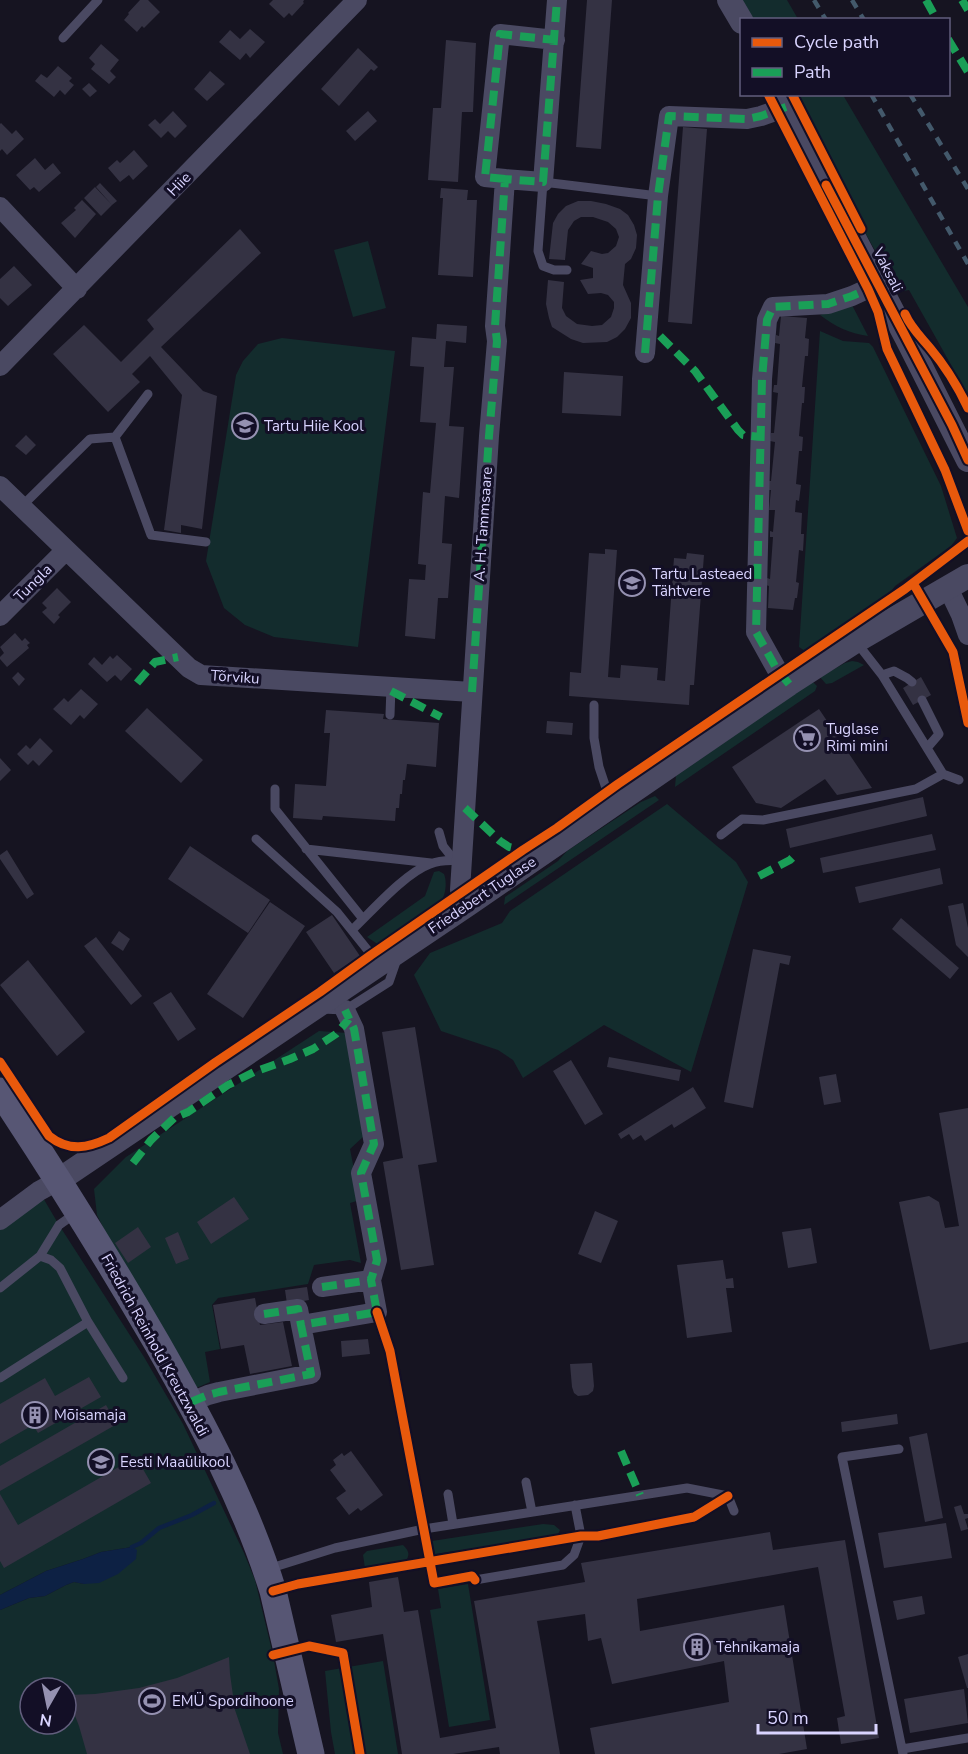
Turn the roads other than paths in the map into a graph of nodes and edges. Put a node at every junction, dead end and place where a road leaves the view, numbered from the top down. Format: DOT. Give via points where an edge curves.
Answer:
graph roads {
  1 [pos="98,0"];
  2 [pos="357,0"];
  3 [pos="557,0"];
  4 [pos="729,0"];
  5 [pos="740,20"];
  6 [pos="63,38"];
  7 [pos="555,40"];
  8 [pos="782,101"];
  9 [pos="505,179"];
  10 [pos="543,182"];
  11 [pos="658,196"];
  12 [pos="0,207"];
  13 [pos="567,270"];
  14 [pos="878,284"];
  15 [pos="77,289"];
  16 [pos="645,352"];
  17 [pos="0,366"];
  18 [pos="148,394"];
  19 [pos="115,437"];
  20 [pos="968,460"];
  21 [pos="0,486"];
  22 [pos="21,507"];
  23 [pos="206,542"];
  24 [pos="66,550"];
  25 [pos="958,582"];
  26 [pos="0,616"];
  27 [pos="968,635"];
  28 [pos="856,641"];
  29 [pos="882,675"];
  30 [pos="912,682"];
  31 [pos="789,684"];
  32 [pos="391,687"];
  33 [pos="472,692"];
  34 [pos="922,700"];
  35 [pos="594,705"];
  36 [pos="390,715"];
  37 [pos="927,747"];
  38 [pos="943,774"];
  39 [pos="959,780"];
  40 [pos="275,789"];
  41 [pos="612,806"];
  42 [pos="439,832"];
  43 [pos="721,835"];
  44 [pos="256,839"];
  45 [pos="306,849"];
  46 [pos="458,860"];
  47 [pos="431,863"];
  48 [pos="467,905"];
  49 [pos="363,920"];
  50 [pos="352,930"];
  51 [pos="400,950"];
  52 [pos="379,964"];
  53 [pos="313,1009"];
  54 [pos="345,1010"];
  55 [pos="0,1091"];
  56 [pos="59,1180"];
  57 [pos="78,1212"];
  58 [pos="0,1220"];
  59 [pos="40,1256"];
  60 [pos="371,1280"];
  61 [pos="322,1287"];
  62 [pos="0,1288"];
  63 [pos="264,1314"];
  64 [pos="88,1322"];
  65 [pos="301,1325"];
  66 [pos="0,1378"];
  67 [pos="123,1378"];
  68 [pos="191,1402"];
  69 [pos="899,1449"];
  70 [pos="526,1482"];
  71 [pos="448,1494"];
  72 [pos="575,1505"];
  73 [pos="734,1511"];
  74 [pos="532,1512"];
  75 [pos="453,1524"];
  76 [pos="266,1569"];
  77 [pos="475,1580"];
  78 [pos="968,1738"];
  79 [pos="903,1752"];
  80 [pos="311,1754"];
  1 -- 6 [label="lane"];
  2 -- 15 [label="street, Hiie"];
  3 -- 7 [label="street"];
  4 -- 5 [label="street"];
  7 -- 9 [label="street" via="500,34 485,177"];
  7 -- 10 [label="street"];
  8 -- 11 [label="street" via="761,116 747,119 669,116"];
  8 -- 14 [label="street, Vaksali"];
  9 -- 10 [label="street"];
  9 -- 33 [label="street, A. H. Tammsaare"];
  10 -- 11 [label="lane"];
  10 -- 13 [label="lane" via="538,251 543,266"];
  11 -- 16 [label="street"];
  12 -- 15 [label="street"];
  14 -- 20 [label="street, Vaksali"];
  14 -- 31 [label="street" via="828,304 773,307 767,320 756,632"];
  15 -- 17 [label="street, Hiie"];
  18 -- 19 [label="lane"];
  19 -- 22 [label="lane" via="90,440"];
  19 -- 23 [label="lane" via="151,535"];
  21 -- 22 [label="street, Tõrviku"];
  22 -- 24 [label="street, Tõrviku"];
  24 -- 26 [label="street, Tungla"];
  24 -- 32 [label="street, Tõrviku" via="189,668 201,675"];
  25 -- 27 [label="street" via="961,615"];
  25 -- 28 [label="street, Friedebert Tuglase"];
  28 -- 29 [label="lane"];
  28 -- 31 [label="street, Friedebert Tuglase"];
  29 -- 30 [label="lane" via="894,671"];
  29 -- 37 [label="lane"];
  31 -- 41 [label="street, Friedebert Tuglase"];
  32 -- 33 [label="street, Tõrviku"];
  32 -- 36 [label="lane"];
  33 -- 46 [label="street, A. H. Tammsaare"];
  34 -- 37 [label="lane" via="939,735"];
  35 -- 41 [label="lane" via="594,738"];
  37 -- 38 [label="lane"];
  38 -- 39 [label="lane"];
  38 -- 43 [label="lane" via="916,789 763,820 742,819"];
  40 -- 45 [label="lane" via="274,809"];
  41 -- 48 [label="street, Friedebert Tuglase"];
  42 -- 46 [label="lane" via="443,846"];
  44 -- 50 [label="lane"];
  45 -- 47 [label="lane"];
  45 -- 49 [label="lane"];
  46 -- 47 [label="lane"];
  46 -- 48 [label="street, A. H. Tammsaare" via="460,890"];
  47 -- 49 [label="lane" via="412,873"];
  48 -- 51 [label="street, Friedebert Tuglase"];
  49 -- 50 [label="lane"];
  50 -- 52 [label="lane"];
  51 -- 52 [label="street, Friedebert Tuglase"];
  51 -- 54 [label="lane" via="389,982"];
  52 -- 53 [label="street, Friedebert Tuglase"];
  53 -- 54 [label="lane"];
  53 -- 56 [label="street, Friedebert Tuglase"];
  54 -- 60 [label="street" via="354,1029 374,1144 361,1173 377,1260"];
  55 -- 56 [label="main road, Friedrich Reinhold Kreutzwaldi"];
  56 -- 57 [label="main road, Friedrich Reinhold Kreutzwaldi"];
  56 -- 58 [label="street, Friedebert Tuglase"];
  57 -- 59 [label="lane" via="59,1225"];
  57 -- 68 [label="main road, Friedrich Reinhold Kreutzwaldi"];
  59 -- 62 [label="lane"];
  59 -- 64 [label="lane" via="60,1268"];
  60 -- 61 [label="street"];
  60 -- 65 [label="street" via="377,1312"];
  63 -- 65 [label="street" via="298,1309"];
  64 -- 66 [label="lane"];
  64 -- 67 [label="lane"];
  65 -- 68 [label="street" via="311,1374 219,1392"];
  68 -- 76 [label="main road, Friedrich Reinhold Kreutzwaldi"];
  69 -- 79 [label="lane" via="842,1457"];
  70 -- 74 [label="lane"];
  71 -- 75 [label="lane"];
  72 -- 73 [label="lane" via="643,1498 687,1488 728,1496"];
  72 -- 74 [label="lane"];
  72 -- 77 [label="lane" via="581,1536 574,1554 563,1565"];
  74 -- 75 [label="lane"];
  75 -- 76 [label="lane" via="335,1548"];
  76 -- 80 [label="main road, Friedrich Reinhold Kreutzwaldi"];
  78 -- 79 [label="lane"];
}
